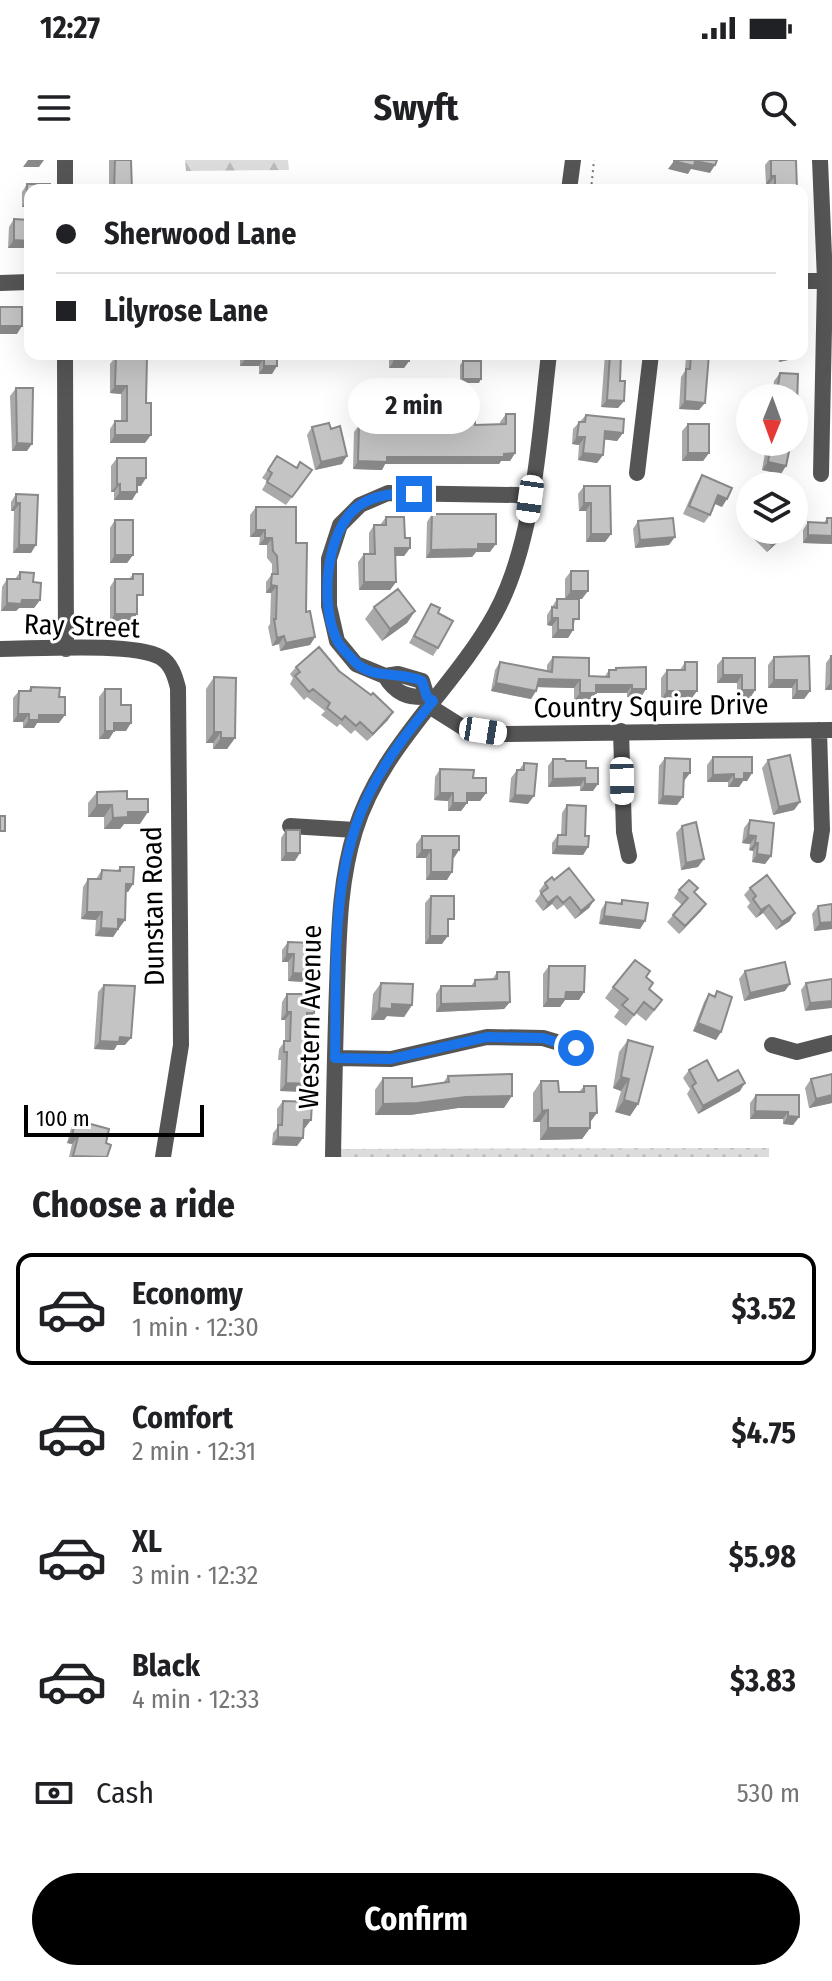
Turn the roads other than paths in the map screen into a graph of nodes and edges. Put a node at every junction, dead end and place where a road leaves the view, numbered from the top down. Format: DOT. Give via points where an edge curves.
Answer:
graph roads {
  1 [pos="65,160"];
  2 [pos="573,160"];
  3 [pos="820,160"];
  4 [pos="65,184"];
  5 [pos="570,184"];
  6 [pos="828,280"];
  7 [pos="808,281"];
  8 [pos="24,282"];
  9 [pos="0,283"];
  10 [pos="65,360"];
  11 [pos="548,360"];
  12 [pos="650,360"];
  13 [pos="637,473"];
  14 [pos="821,474"];
  15 [pos="530,499"];
  16 [pos="0,649"];
  17 [pos="66,649"];
  18 [pos="162,658"];
  19 [pos="430,701"];
  20 [pos="826,730"];
  21 [pos="621,731"];
  22 [pos="290,826"];
  23 [pos="355,830"];
  24 [pos="818,855"];
  25 [pos="629,856"];
  26 [pos="832,1043"];
  27 [pos="772,1045"];
  28 [pos="576,1048"];
  29 [pos="335,1058"];
  30 [pos="163,1157"];
  31 [pos="333,1157"];
  1 -- 4 [label="street"];
  2 -- 5 [label="street"];
  3 -- 6 [label="street"];
  6 -- 7 [label="street"];
  6 -- 14 [label="street"];
  8 -- 9 [label="street"];
  10 -- 17 [label="street"];
  11 -- 15 [label="street, Western Avenue"];
  12 -- 13 [label="street"];
  15 -- 19 [label="street, Western Avenue" via="515,569 496,612 466,660"];
  15 -- 19 [label="street" via="388,493 360,505 340,525 329,559 329,606 337,641 356,664 385,676 392,688"];
  16 -- 17 [label="street, Ray Street"];
  17 -- 18 [label="street, Ray Street" via="128,649"];
  18 -- 30 [label="street, Dunstan Road" via="178,688 181,1045"];
  19 -- 21 [label="street, Country Squire Drive" via="464,728 502,734"];
  19 -- 23 [label="street, Western Avenue" via="391,755"];
  20 -- 21 [label="street, Country Squire Drive"];
  20 -- 24 [label="street"];
  21 -- 25 [label="street"];
  22 -- 23 [label="street"];
  23 -- 29 [label="street, Western Avenue" via="339,906"];
  26 -- 27 [label="street" via="797,1052"];
  28 -- 29 [label="street" via="543,1038 487,1037 391,1059"];
  29 -- 31 [label="street, Western Avenue"];
}
